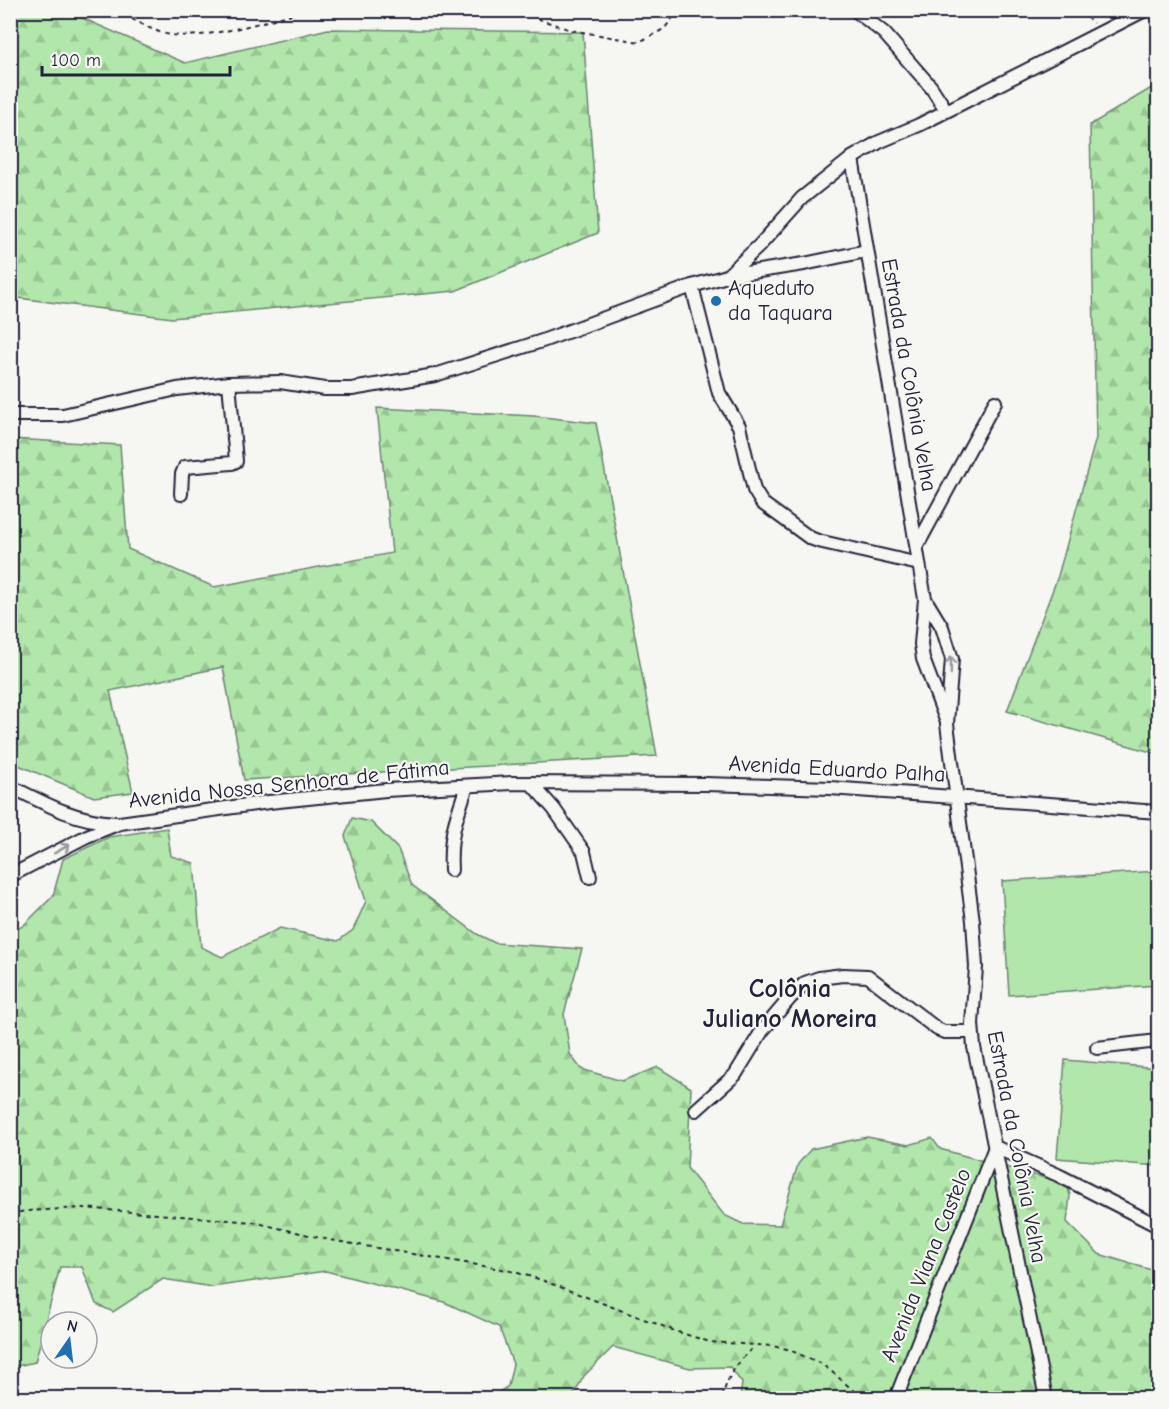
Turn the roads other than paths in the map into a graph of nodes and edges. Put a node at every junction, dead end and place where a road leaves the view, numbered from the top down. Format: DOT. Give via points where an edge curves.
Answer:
graph roads {
  1 [pos="855,10"];
  2 [pos="1145,10"];
  3 [pos="945,110"];
  4 [pos="852,158"];
  5 [pos="866,251"];
  6 [pos="727,276"];
  7 [pos="692,286"];
  8 [pos="229,383"];
  9 [pos="995,402"];
  10 [pos="10,415"];
  11 [pos="181,494"];
  12 [pos="917,546"];
  13 [pos="919,564"];
  14 [pos="925,599"];
  15 [pos="947,724"];
  16 [pos="512,783"];
  17 [pos="531,783"];
  18 [pos="10,786"];
  19 [pos="468,786"];
  20 [pos="957,796"];
  21 [pos="1158,812"];
  22 [pos="120,823"];
  23 [pos="451,870"];
  24 [pos="10,876"];
  25 [pos="590,877"];
  26 [pos="972,1032"];
  27 [pos="1158,1041"];
  28 [pos="1097,1048"];
  29 [pos="696,1110"];
  30 [pos="995,1147"];
  31 [pos="1158,1226"];
  32 [pos="896,1398"];
  33 [pos="1046,1398"];
  1 -- 3 [label="street" via="884,33 931,87"];
  2 -- 3 [label="street"];
  3 -- 4 [label="street"];
  4 -- 5 [label="street, Estrada da Colônia Velha"];
  4 -- 6 [label="street" via="802,198"];
  5 -- 6 [label="street"];
  5 -- 12 [label="street, Estrada da Colônia Velha"];
  6 -- 7 [label="street"];
  7 -- 8 [label="street" via="435,375 352,389 280,382"];
  7 -- 13 [label="street" via="719,393 739,426 757,497 810,538"];
  8 -- 10 [label="street" via="177,389 63,415"];
  8 -- 11 [label="street" via="236,461 185,467"];
  9 -- 12 [label="street"];
  12 -- 13 [label="street, Estrada da Colônia Velha"];
  13 -- 14 [label="street, Estrada da Colônia Velha"];
  14 -- 15 [label="street, Estrada da Colônia Velha" via="923,659"];
  15 -- 14 [label="street, Estrada da Colônia Velha, one-way" via="951,659 942,627"];
  15 -- 20 [label="street, Estrada da Colônia Velha"];
  16 -- 17 [label="street, Avenida Eduardo Palha"];
  16 -- 19 [label="street, Avenida Nossa Senhora de Fátima"];
  17 -- 20 [label="street, Avenida Eduardo Palha" via="830,788"];
  17 -- 25 [label="street" via="584,852"];
  18 -- 22 [label="street" via="68,814"];
  19 -- 22 [label="street, Avenida Nossa Senhora de Fátima" via="363,792"];
  19 -- 23 [label="street" via="451,835"];
  20 -- 21 [label="street, Avenida Eduardo Palha"];
  20 -- 26 [label="street, Estrada da Colônia Velha" via="976,966"];
  24 -- 22 [label="street, Avenida Nossa Senhora de Fátima, one-way"];
  26 -- 29 [label="street" via="937,1029 868,976 819,978 805,983 790,998 762,1031 735,1075"];
  26 -- 30 [label="street, Estrada da Colônia Velha"];
  27 -- 28 [label="street"];
  30 -- 31 [label="street"];
  30 -- 32 [label="street, Avenida Viana Castelo"];
  30 -- 33 [label="street, Estrada da Colônia Velha"];
}
